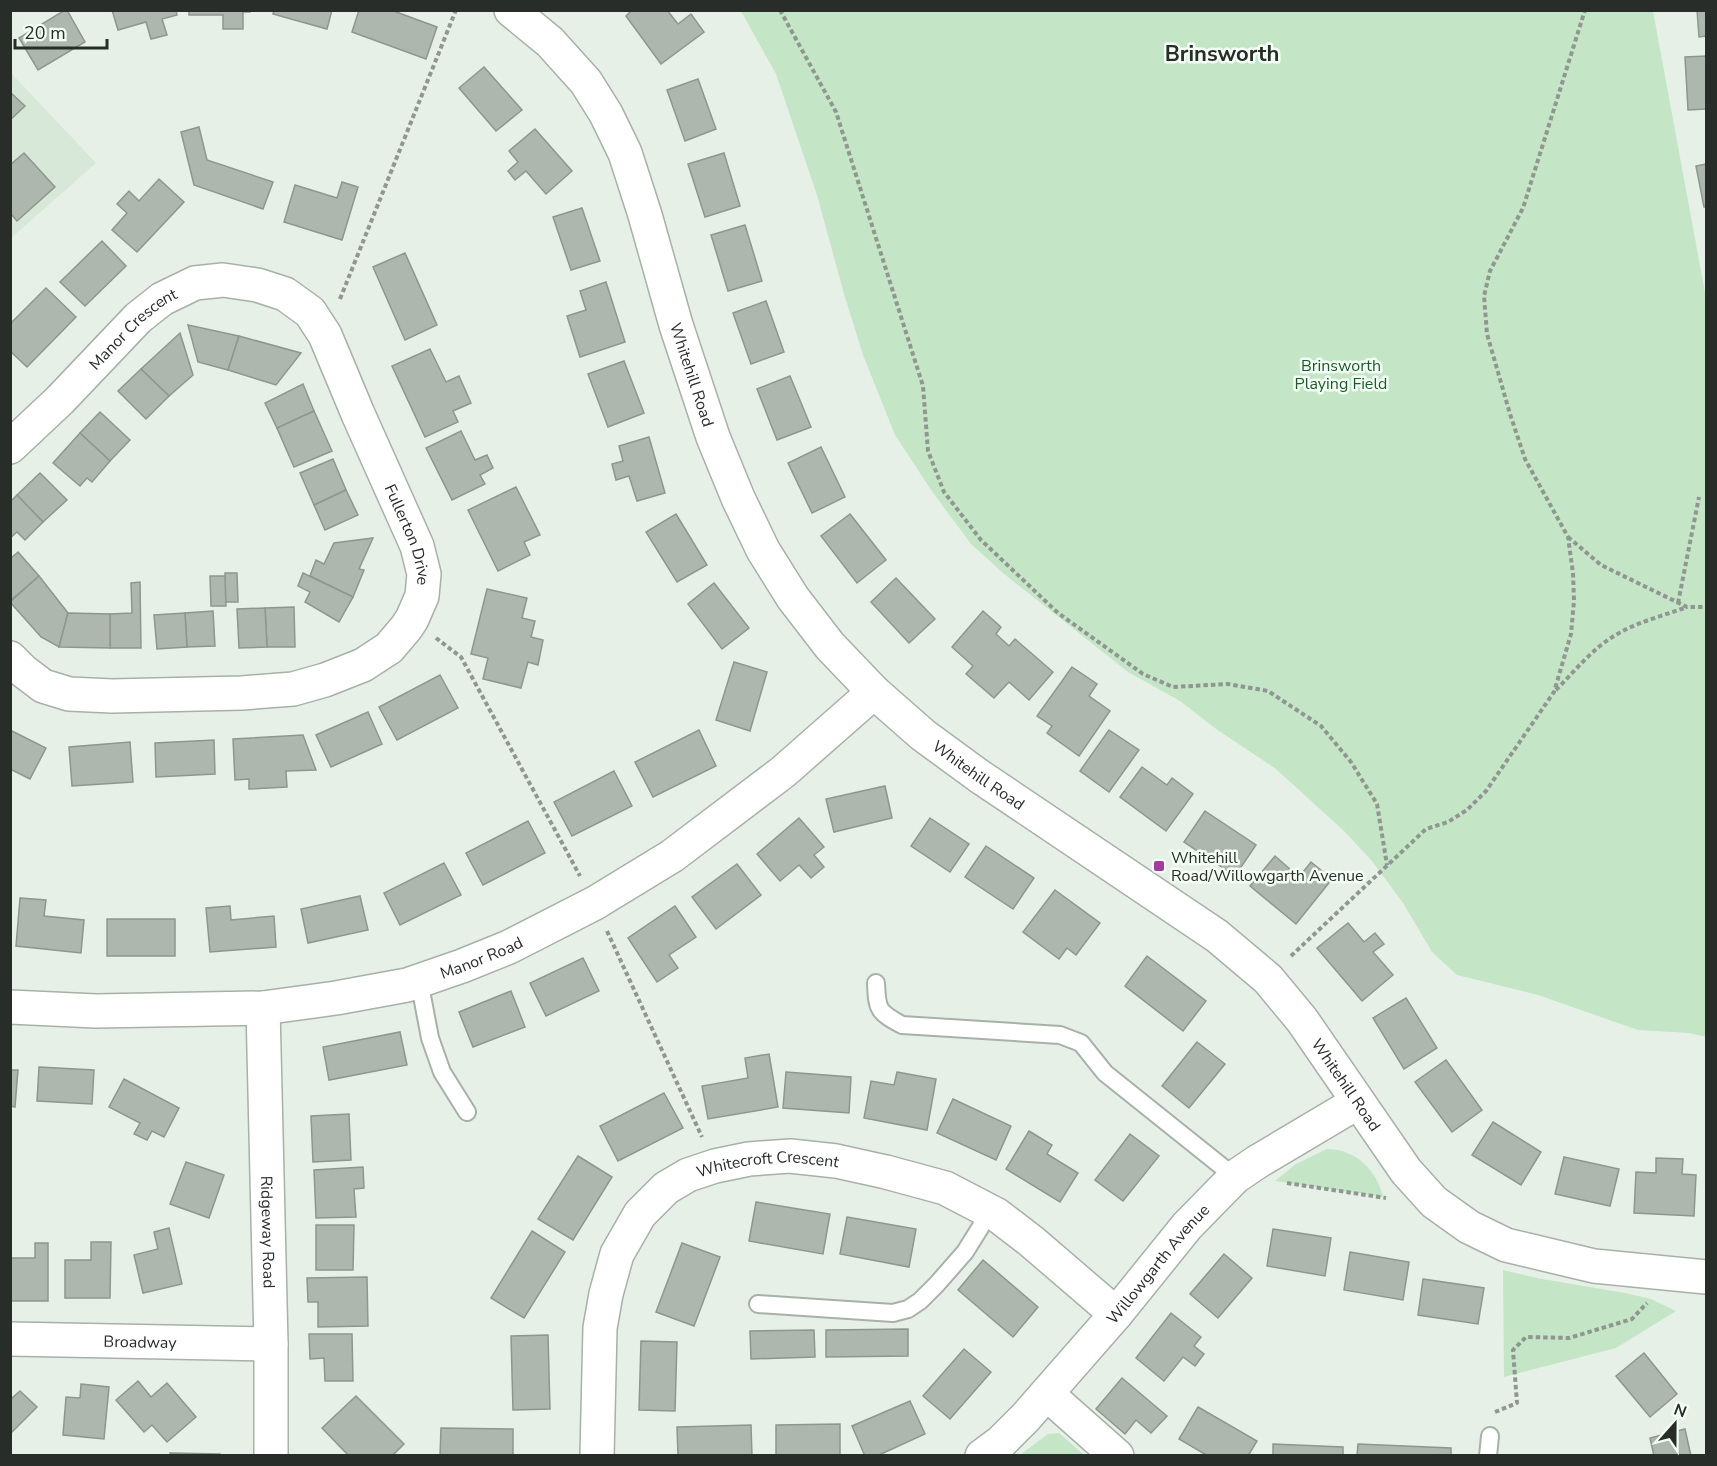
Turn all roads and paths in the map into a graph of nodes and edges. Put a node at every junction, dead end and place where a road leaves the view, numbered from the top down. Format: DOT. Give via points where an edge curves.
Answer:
graph roads {
  1 [pos="456,10"];
  2 [pos="511,10"];
  3 [pos="780,10"];
  4 [pos="1585,10"];
  5 [pos="285,294"];
  6 [pos="325,335"];
  7 [pos="10,447"];
  8 [pos="1698,497"];
  9 [pos="1568,537"];
  10 [pos="1678,603"];
  11 [pos="1687,607"];
  12 [pos="1707,607"];
  13 [pos="412,619"];
  14 [pos="10,658"];
  15 [pos="874,692"];
  16 [pos="1554,692"];
  17 [pos="1387,865"];
  18 [pos="595,903"];
  19 [pos="1268,979"];
  20 [pos="419,980"];
  21 [pos="876,983"];
  22 [pos="10,1007"];
  23 [pos="263,1008"];
  24 [pos="1358,1102"];
  25 [pos="467,1112"];
  26 [pos="716,1166"];
  27 [pos="1235,1177"];
  28 [pos="1286,1183"];
  29 [pos="1390,1198"];
  30 [pos="988,1210"];
  31 [pos="1675,1275"];
  32 [pos="1707,1277"];
  33 [pos="758,1304"];
  34 [pos="1116,1314"];
  35 [pos="10,1340"];
  36 [pos="271,1344"];
  37 [pos="1047,1394"];
  38 [pos="1490,1436"];
  39 [pos="271,1455"];
  40 [pos="597,1455"];
  41 [pos="984,1455"];
  42 [pos="1117,1455"];
  43 [pos="1488,1455"];
  1 -- 6 [label="path"];
  2 -- 15 [label="street, Whitehill Road" via="550,42 586,82 606,114 625,153 676,326 738,498 763,550 793,598 830,646"];
  3 -- 17 [label="path" via="836,112 922,386 928,451 944,492 981,540 1058,613 1143,674 1173,687 1228,684 1268,691 1321,726 1352,762 1377,804"];
  4 -- 9 [label="path" via="1523,207 1490,271 1484,296 1487,334 1525,459"];
  5 -- 6 [label="street, Fullerton Drive" via="310,312"];
  5 -- 7 [label="street, Manor Crescent" via="223,280 195,283 162,299 138,318"];
  6 -- 13 [label="street, Fullerton Drive" via="417,546 424,574 422,596"];
  8 -- 10 [label="path"];
  9 -- 10 [label="path" via="1601,565"];
  9 -- 16 [label="path" via="1573,612 1571,634"];
  10 -- 11 [label="path"];
  11 -- 12 [label="path"];
  11 -- 16 [label="path" via="1613,636"];
  13 -- 14 [label="street, Fullerton Drive" via="389,648 363,665 293,689 124,696 69,694 43,686"];
  13 -- 18 [label="path" via="461,657"];
  15 -- 18 [label="street, Manor Road" via="783,772 672,856"];
  15 -- 19 [label="street, Whitehill Road" via="923,735 1216,936"];
  16 -- 17 [label="path" via="1486,791 1467,810 1426,829"];
  17 -- 19 [label="path"];
  18 -- 20 [label="street, Manor Road" via="509,947"];
  18 -- 26 [label="path"];
  19 -- 24 [label="street, Whitehill Road" via="1302,1020"];
  20 -- 23 [label="street, Manor Road" via="336,998"];
  20 -- 25 [label="lane" via="430,1038 442,1072"];
  21 -- 27 [label="lane" via="877,1003 884,1015 902,1025 1060,1035 1081,1043 1105,1073"];
  22 -- 23 [label="street, Manor Road" via="96,1011"];
  23 -- 36 [label="street, Ridgeway Road"];
  24 -- 27 [label="street, Willowgarth Avenue"];
  24 -- 31 [label="street, Whitehill Road" via="1406,1171 1434,1202 1469,1227 1506,1245 1594,1266"];
  26 -- 30 [label="street, Whitecroft Crescent" via="790,1156 836,1161 945,1188"];
  26 -- 40 [label="street, Whitecroft Crescent" via="688,1175 666,1188 639,1214 617,1254 600,1328"];
  27 -- 34 [label="street, Willowgarth Avenue" via="1187,1226"];
  28 -- 29 [label="path"];
  30 -- 33 [label="lane" via="965,1252 908,1309 893,1313"];
  30 -- 34 [label="street, Whitecroft Crescent" via="1031,1241"];
  31 -- 32 [label="street, Whitehill Road"];
  31 -- 38 [label="path" via="1632,1319 1569,1338 1526,1337 1513,1350 1517,1403 1494,1413"];
  34 -- 37 [label="street, Willowgarth Avenue"];
  35 -- 36 [label="street, Broadway"];
  36 -- 39 [label="street, Ridgeway Road"];
  37 -- 41 [label="street, Willowgarth Avenue"];
  37 -- 42 [label="street"];
  38 -- 43 [label="lane"];
}
